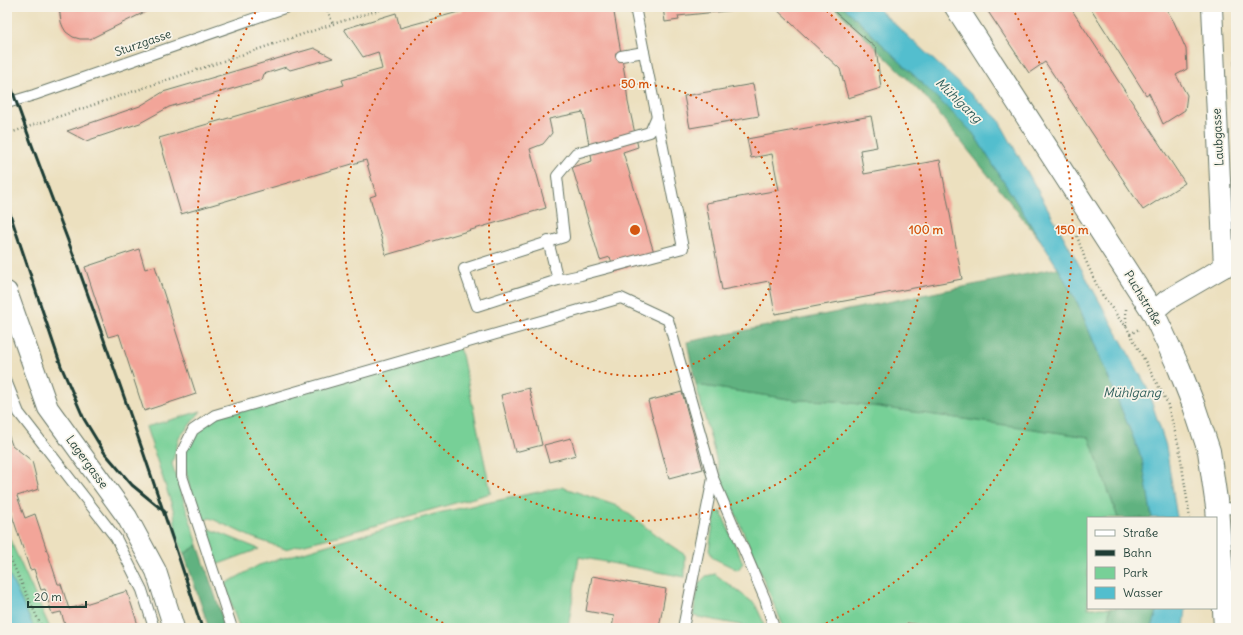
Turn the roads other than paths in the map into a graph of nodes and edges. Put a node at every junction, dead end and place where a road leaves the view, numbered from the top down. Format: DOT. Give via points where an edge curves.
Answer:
graph roads {
  1 [pos="287,7"];
  2 [pos="635,7"];
  3 [pos="956,7"];
  4 [pos="1212,7"];
  5 [pos="644,52"];
  6 [pos="622,56"];
  7 [pos="7,103"];
  8 [pos="657,116"];
  9 [pos="548,242"];
  10 [pos="1230,265"];
  11 [pos="558,280"];
  12 [pos="7,292"];
  13 [pos="1154,312"];
  14 [pos="11,314"];
  15 [pos="7,383"];
  16 [pos="713,478"];
  17 [pos="1227,508"];
  18 [pos="154,628"];
  19 [pos="174,628"];
  20 [pos="232,628"];
  21 [pos="683,628"];
  22 [pos="774,628"];
  23 [pos="1225,628"];
  1 -- 7 [label="lane, Sturzgasse"];
  2 -- 5 [label="lane"];
  3 -- 13 [label="main road, Puchstraße"];
  4 -- 10 [label="street, Laubgasse"];
  5 -- 6 [label="lane"];
  5 -- 8 [label="lane"];
  8 -- 9 [label="lane" via="650,132 576,153 557,176 564,237"];
  8 -- 11 [label="lane" via="683,248"];
  9 -- 11 [label="lane"];
  9 -- 11 [label="lane" via="464,269 477,306"];
  10 -- 13 [label="street" via="1167,300"];
  12 -- 14 [label="street, Lagergasse"];
  13 -- 17 [label="main road, Puchstraße" via="1194,406"];
  14 -- 19 [label="street, Lagergasse" via="48,408 127,517 156,571"];
  15 -- 18 [label="lane" via="19,413 116,538 142,590"];
  16 -- 20 [label="lane" via="668,320 621,298 215,415 194,430 182,452 182,476"];
  16 -- 21 [label="lane"];
  16 -- 22 [label="lane" via="765,599"];
  17 -- 23 [label="main road, Puchstraße"];
}
